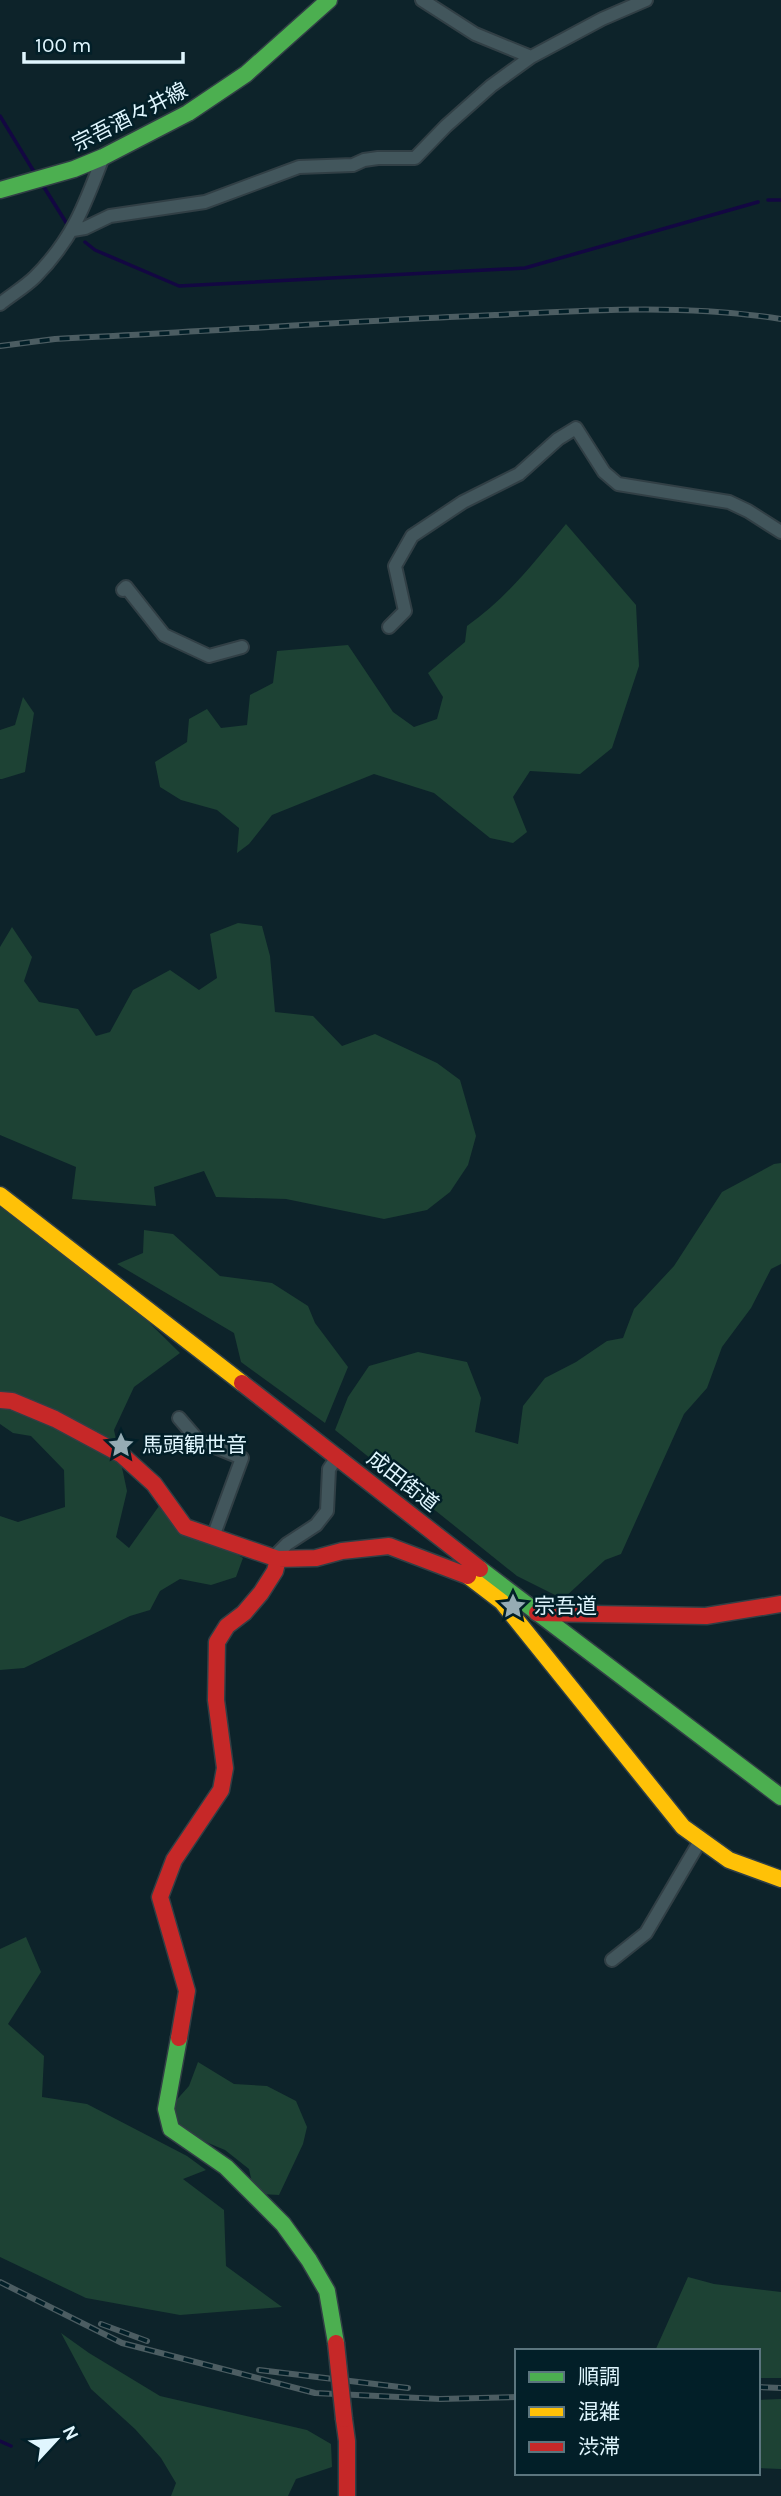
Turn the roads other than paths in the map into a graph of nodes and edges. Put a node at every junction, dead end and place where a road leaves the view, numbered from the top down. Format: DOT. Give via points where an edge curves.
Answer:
graph roads {
  1 [pos="329,0"];
  2 [pos="422,0"];
  3 [pos="646,0"];
  4 [pos="531,57"];
  5 [pos="103,157"];
  6 [pos="0,190"];
  7 [pos="73,230"];
  8 [pos="0,304"];
  9 [pos="781,532"];
  10 [pos="123,590"];
  11 [pos="389,627"];
  12 [pos="242,646"];
  13 [pos="0,1195"];
  14 [pos="0,1400"];
  15 [pos="179,1418"];
  16 [pos="338,1456"];
  17 [pos="214,1537"];
  18 [pos="276,1558"];
  19 [pos="510,1600"];
  20 [pos="781,1604"];
  21 [pos="537,1613"];
  22 [pos="781,1797"];
  23 [pos="700,1841"];
  24 [pos="781,1879"];
  25 [pos="612,1960"];
  26 [pos="347,2496"];
  1 -- 5 [label="main road, 宗吾酒々井線" via="224,91"];
  2 -- 4 [label="street" via="475,34"];
  3 -- 4 [label="street"];
  4 -- 7 [label="street" via="491,86 415,158 299,167 205,202 110,216"];
  5 -- 6 [label="main road, 宗吾酒々井線"];
  5 -- 7 [label="street"];
  7 -- 8 [label="street" via="34,278"];
  9 -- 11 [label="street" via="729,502 618,484 604,472 576,428 519,474 463,502 412,536 395,566 405,611"];
  10 -- 12 [label="street" via="126,587 164,635 209,656"];
  13 -- 16 [label="main road, 成田街道"];
  14 -- 17 [label="main road" via="55,1419 122,1455 154,1484 185,1527"];
  15 -- 17 [label="street" via="198,1440 242,1458"];
  16 -- 18 [label="street" via="329,1469 327,1511"];
  16 -- 19 [label="main road, 成田街道"];
  17 -- 18 [label="main road"];
  18 -- 19 [label="main road" via="316,1558 389,1546 468,1576"];
  18 -- 26 [label="main road, bridge" via="275,1571 261,1593 217,1642 216,1700 225,1768 221,1790 174,1860 160,1897 187,1991 166,2109 172,2129 226,2167 283,2224 327,2291 347,2441"];
  19 -- 21 [label="main road, 成田街道"];
  19 -- 23 [label="main road" via="683,1827"];
  20 -- 21 [label="main road" via="706,1616"];
  21 -- 22 [label="main road, 成田街道"];
  23 -- 24 [label="main road" via="729,1860"];
  23 -- 25 [label="street" via="646,1933"];
}
